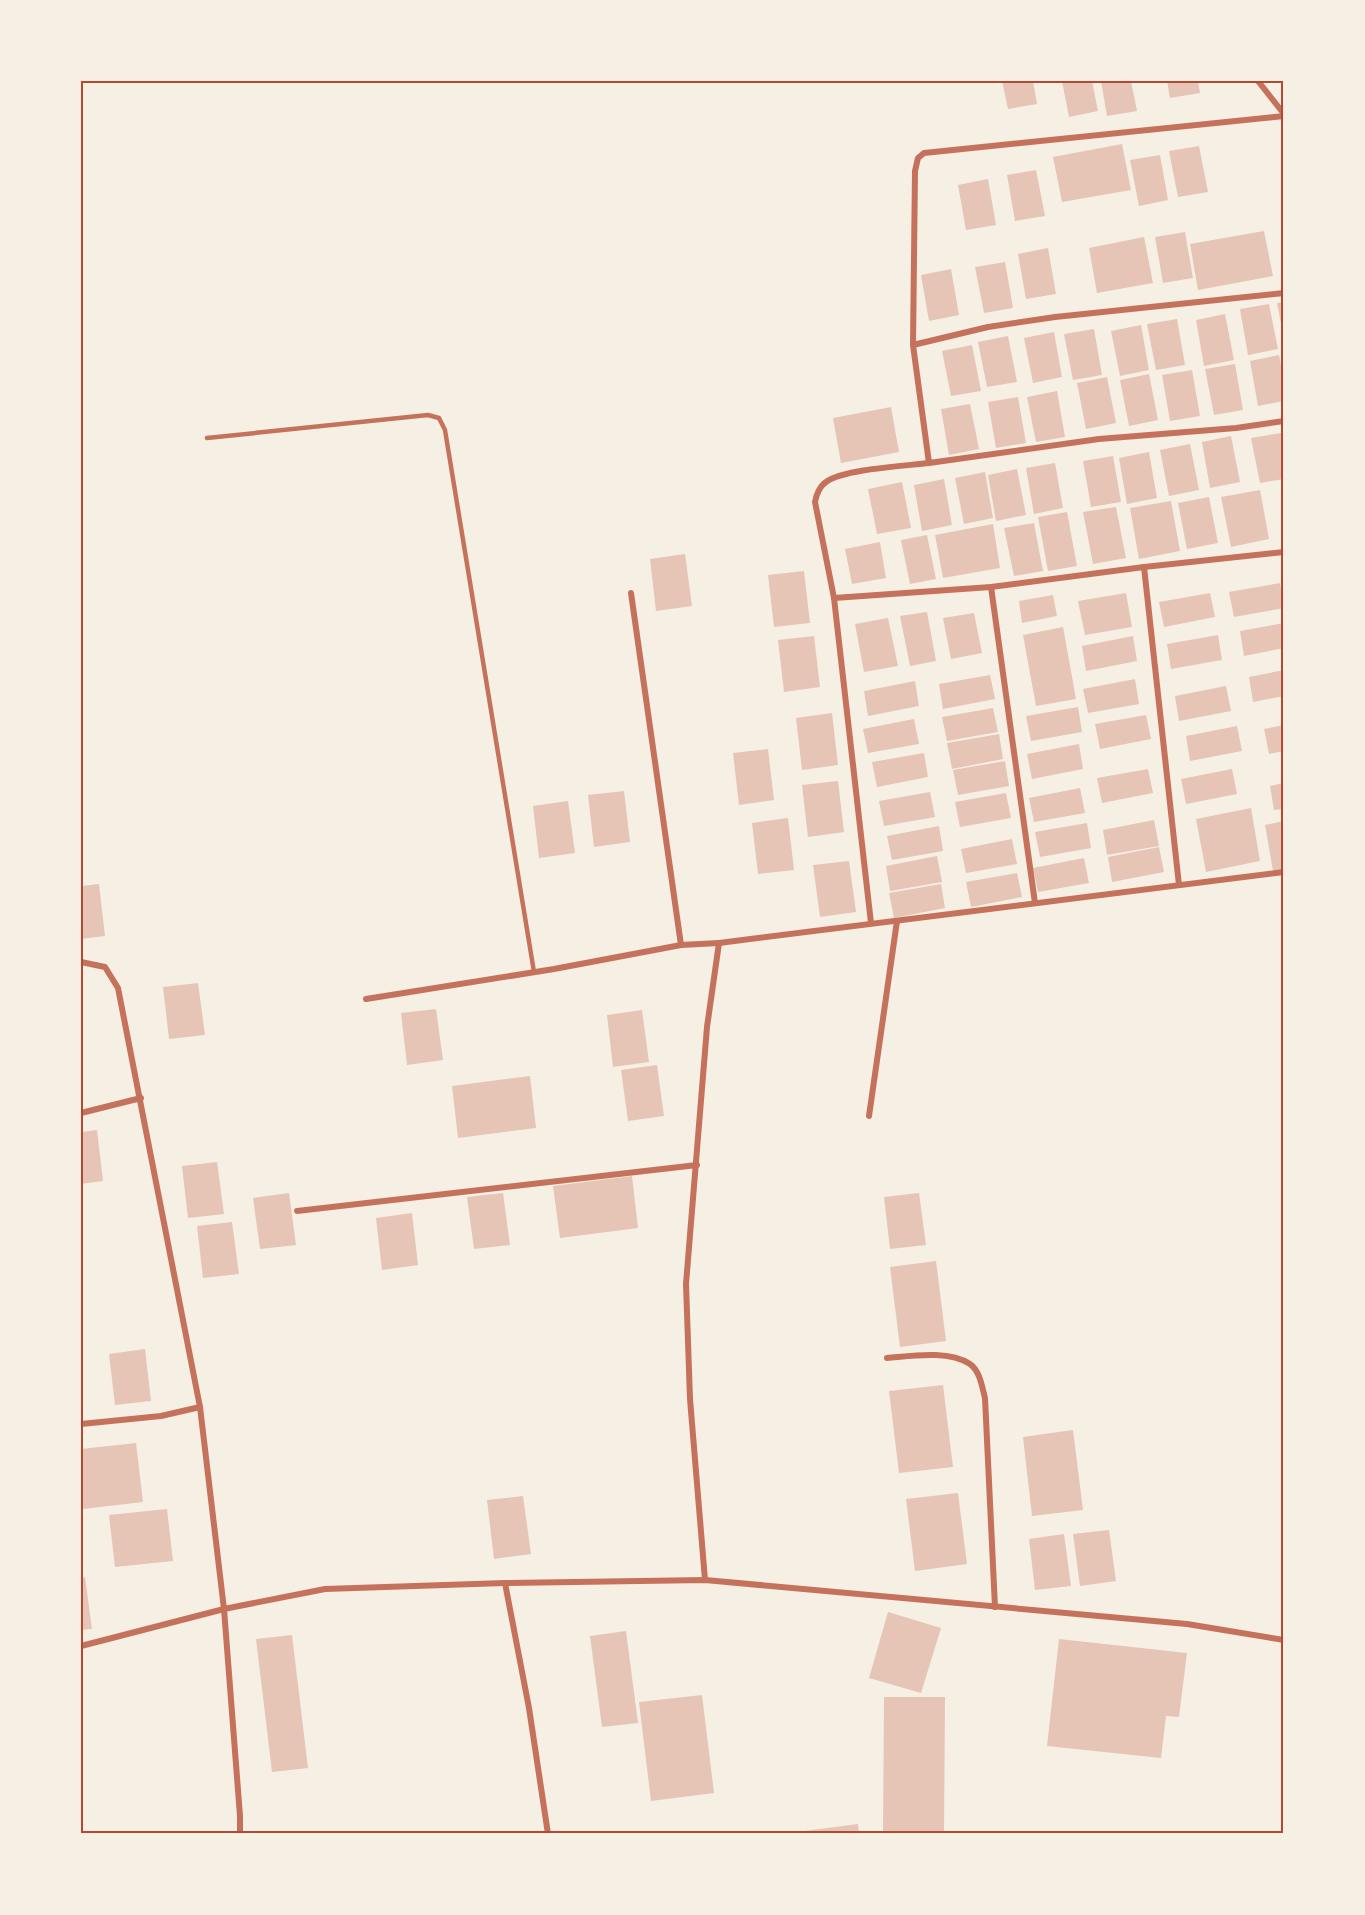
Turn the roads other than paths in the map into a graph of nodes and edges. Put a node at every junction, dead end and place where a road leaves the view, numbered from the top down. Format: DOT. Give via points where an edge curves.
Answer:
graph roads {
  1 [pos="1258,81"];
  2 [pos="1284,115"];
  3 [pos="1284,293"];
  4 [pos="912,345"];
  5 [pos="1284,421"];
  6 [pos="207,438"];
  7 [pos="929,463"];
  8 [pos="1284,552"];
  9 [pos="1144,567"];
  10 [pos="991,587"];
  11 [pos="631,593"];
  12 [pos="834,598"];
  13 [pos="1284,872"];
  14 [pos="1179,885"];
  15 [pos="1035,903"];
  16 [pos="897,921"];
  17 [pos="871,923"];
  18 [pos="719,943"];
  19 [pos="681,945"];
  20 [pos="81,962"];
  21 [pos="534,972"];
  22 [pos="366,999"];
  23 [pos="141,1098"];
  24 [pos="81,1113"];
  25 [pos="869,1116"];
  26 [pos="697,1165"];
  27 [pos="297,1211"];
  28 [pos="887,1358"];
  29 [pos="200,1407"];
  30 [pos="81,1424"];
  31 [pos="705,1580"];
  32 [pos="505,1583"];
  33 [pos="995,1607"];
  34 [pos="224,1609"];
  35 [pos="1284,1640"];
  36 [pos="81,1646"];
  37 [pos="240,1834"];
  38 [pos="548,1834"];
  1 -- 2 [label="street"];
  2 -- 4 [label="street" via="924,153 918,158 915,171"];
  3 -- 4 [label="street" via="1055,317 988,327"];
  4 -- 7 [label="street"];
  5 -- 7 [label="street" via="1099,439"];
  6 -- 21 [label="lane" via="428,415 439,418 445,430"];
  7 -- 12 [label="street" via="849,473 826,482 816,494"];
  8 -- 9 [label="street"];
  9 -- 10 [label="street"];
  9 -- 14 [label="street"];
  10 -- 12 [label="street"];
  10 -- 15 [label="street"];
  11 -- 19 [label="street"];
  12 -- 17 [label="street"];
  13 -- 14 [label="street"];
  14 -- 15 [label="street"];
  15 -- 16 [label="street"];
  16 -- 17 [label="street"];
  16 -- 25 [label="street"];
  17 -- 18 [label="street"];
  18 -- 19 [label="street"];
  18 -- 26 [label="street" via="707,1027"];
  19 -- 21 [label="street"];
  20 -- 23 [label="street" via="105,967 118,988"];
  21 -- 22 [label="street"];
  23 -- 24 [label="street"];
  23 -- 29 [label="street"];
  26 -- 27 [label="street"];
  26 -- 31 [label="street" via="686,1284 690,1399"];
  28 -- 33 [label="street" via="941,1354 970,1364 979,1375 985,1398"];
  29 -- 30 [label="street" via="161,1416"];
  29 -- 34 [label="street"];
  31 -- 32 [label="street"];
  31 -- 33 [label="street"];
  32 -- 34 [label="street" via="326,1589"];
  32 -- 38 [label="street"];
  33 -- 35 [label="street" via="1187,1624"];
  34 -- 36 [label="street"];
  34 -- 37 [label="street"];
}
